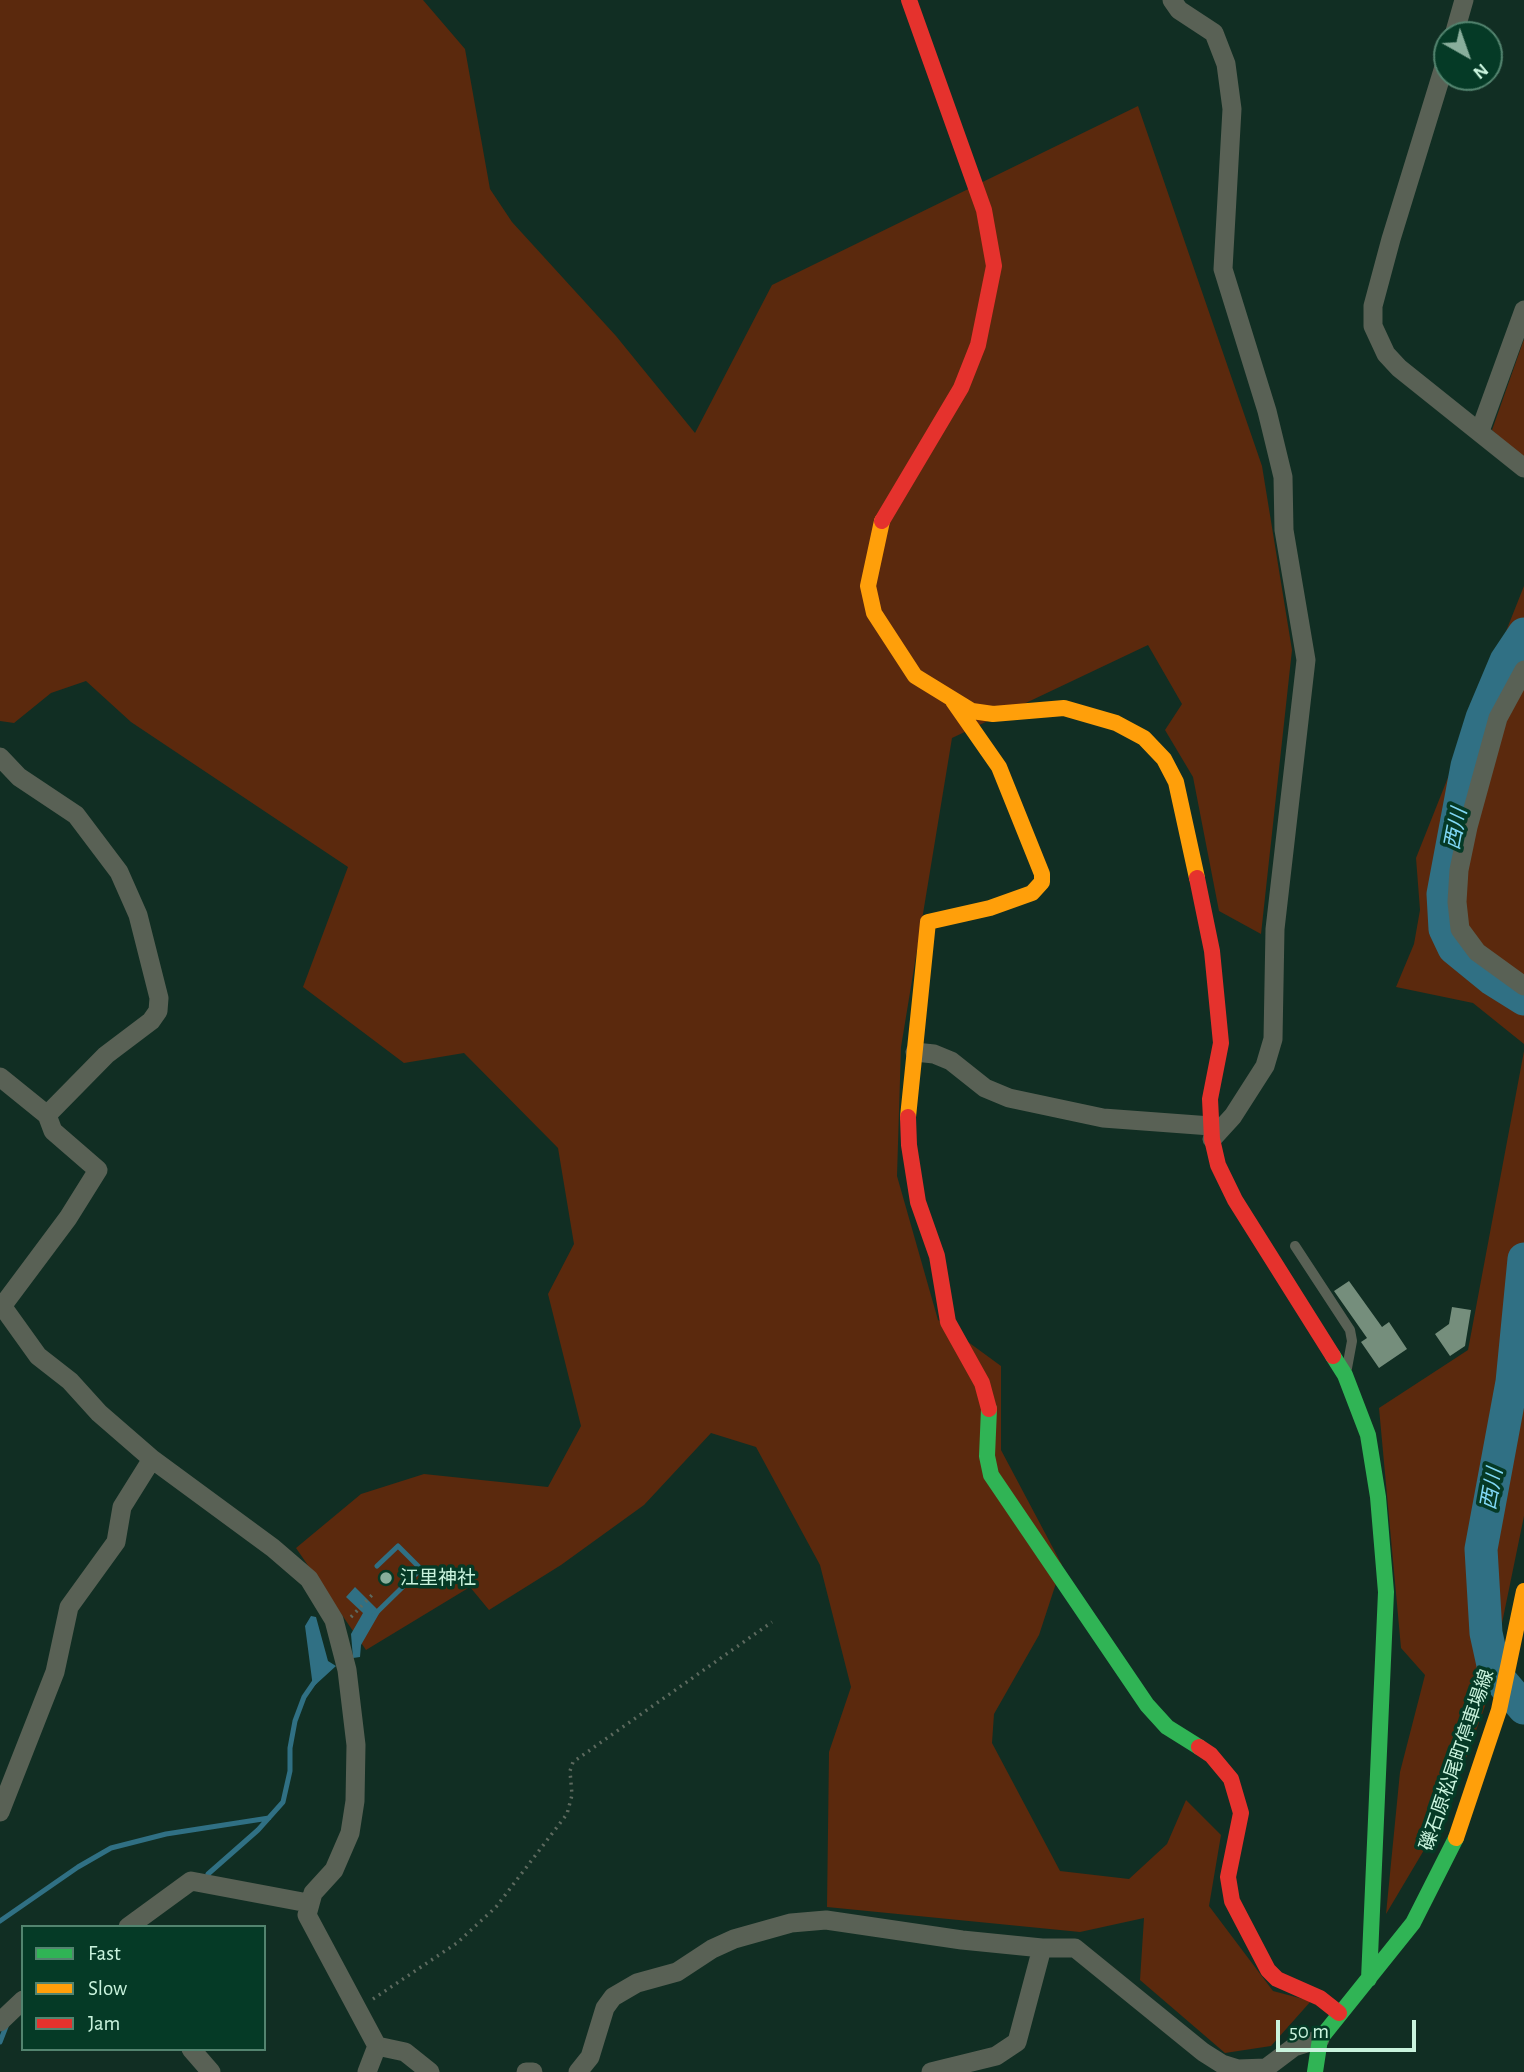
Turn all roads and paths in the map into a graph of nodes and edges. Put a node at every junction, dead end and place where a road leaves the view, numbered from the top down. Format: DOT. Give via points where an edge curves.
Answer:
graph roads {
  1 [pos="909,0"];
  2 [pos="1172,0"];
  3 [pos="1464,0"];
  4 [pos="1458,21"];
  5 [pos="1437,91"];
  6 [pos="1524,310"];
  7 [pos="1480,430"];
  8 [pos="1524,468"];
  9 [pos="1524,670"];
  10 [pos="952,700"];
  11 [pos="0,757"];
  12 [pos="1522,985"];
  13 [pos="915,1052"];
  14 [pos="0,1077"];
  15 [pos="47,1115"];
  16 [pos="1211,1133"];
  17 [pos="1295,1246"];
  18 [pos="1,1304"];
  19 [pos="1345,1375"];
  20 [pos="152,1459"];
  21 [pos="1524,1591"];
  22 [pos="373,1594"];
  23 [pos="358,1610"];
  24 [pos="772,1622"];
  25 [pos="0,1812"];
  26 [pos="308,1903"];
  27 [pos="131,1925"];
  28 [pos="1042,1948"];
  29 [pos="1369,1979"];
  30 [pos="21,2002"];
  31 [pos="358,2009"];
  32 [pos="1339,2013"];
  33 [pos="0,2022"];
  34 [pos="1320,2039"];
  35 [pos="377,2046"];
  36 [pos="193,2051"];
  37 [pos="211,2072"];
  38 [pos="367,2072"];
  39 [pos="430,2072"];
  40 [pos="526,2072"];
  41 [pos="533,2072"];
  42 [pos="578,2072"];
  43 [pos="931,2072"];
  44 [pos="1315,2072"];
  1 -- 10 [label="street" via="984,210 993,266 978,345 961,388 880,524 868,586 874,613 915,676"];
  2 -- 16 [label="street" via="1179,10 1214,33 1226,64 1232,109 1223,270 1283,477 1284,530 1307,660 1275,929 1273,1040 1265,1066 1233,1116"];
  3 -- 4 [label="street"];
  5 -- 7 [label="street" via="1391,239 1373,306 1373,326 1399,368"];
  6 -- 7 [label="street"];
  7 -- 8 [label="street"];
  9 -- 12 [label="street" via="1498,718 1468,827 1457,902 1460,929 1477,952"];
  10 -- 13 [label="street" via="999,767 1042,882 1032,893 990,908 928,922"];
  10 -- 16 [label="street" via="972,711 993,714 1064,708 1116,723 1144,738 1164,759 1176,782 1212,951 1221,1043 1210,1099"];
  11 -- 15 [label="street" via="19,777 76,815 119,872 138,915 159,998 151,1021 106,1055"];
  13 -- 16 [label="street" via="951,1061 985,1088 1009,1098 1102,1118"];
  13 -- 32 [label="street" via="908,1098 909,1145 918,1202 937,1256 948,1322 989,1403 990,1475 1147,1705 1167,1727 1211,1755 1231,1779 1241,1813 1228,1877 1232,1901 1268,1970"];
  14 -- 15 [label="street"];
  15 -- 18 [label="street" via="54,1131 98,1170 68,1218"];
  16 -- 19 [label="street" via="1235,1200"];
  17 -- 19 [label="lane" via="1350,1329"];
  18 -- 20 [label="street" via="38,1356"];
  19 -- 29 [label="street" via="1368,1435 1386,1592"];
  20 -- 25 [label="street" via="122,1507 116,1542 69,1607 55,1672"];
  20 -- 26 [label="street" via="310,1579 334,1620 348,1670 356,1745 355,1801 350,1833 334,1870"];
  21 -- 29 [label="street, 礫石原松尾町停車場線" via="1511,1666 1460,1829 1413,1923"];
  22 -- 23 [label="path"];
  24 -- 31 [label="path" via="573,1762 567,1814 496,1907 457,1943"];
  26 -- 27 [label="street" via="191,1881"];
  26 -- 31 [label="street" via="307,1915"];
  28 -- 34 [label="street" via="1075,1948 1222,2064 1265,2068 1294,2047"];
  28 -- 42 [label="street" via="826,1920 791,1923 734,1939 677,1972 637,1983 613,1997 590,2057"];
  28 -- 43 [label="street" via="1017,2042 996,2056"];
  29 -- 32 [label="street, 礫石原松尾町停車場線"];
  30 -- 33 [label="street"];
  31 -- 35 [label="street"];
  32 -- 34 [label="street, 礫石原松尾町停車場線"];
  34 -- 44 [label="street, 礫石原松尾町停車場線"];
  35 -- 38 [label="street"];
  35 -- 39 [label="street" via="405,2052"];
  36 -- 37 [label="street"];
  40 -- 41 [label="street"];
}
